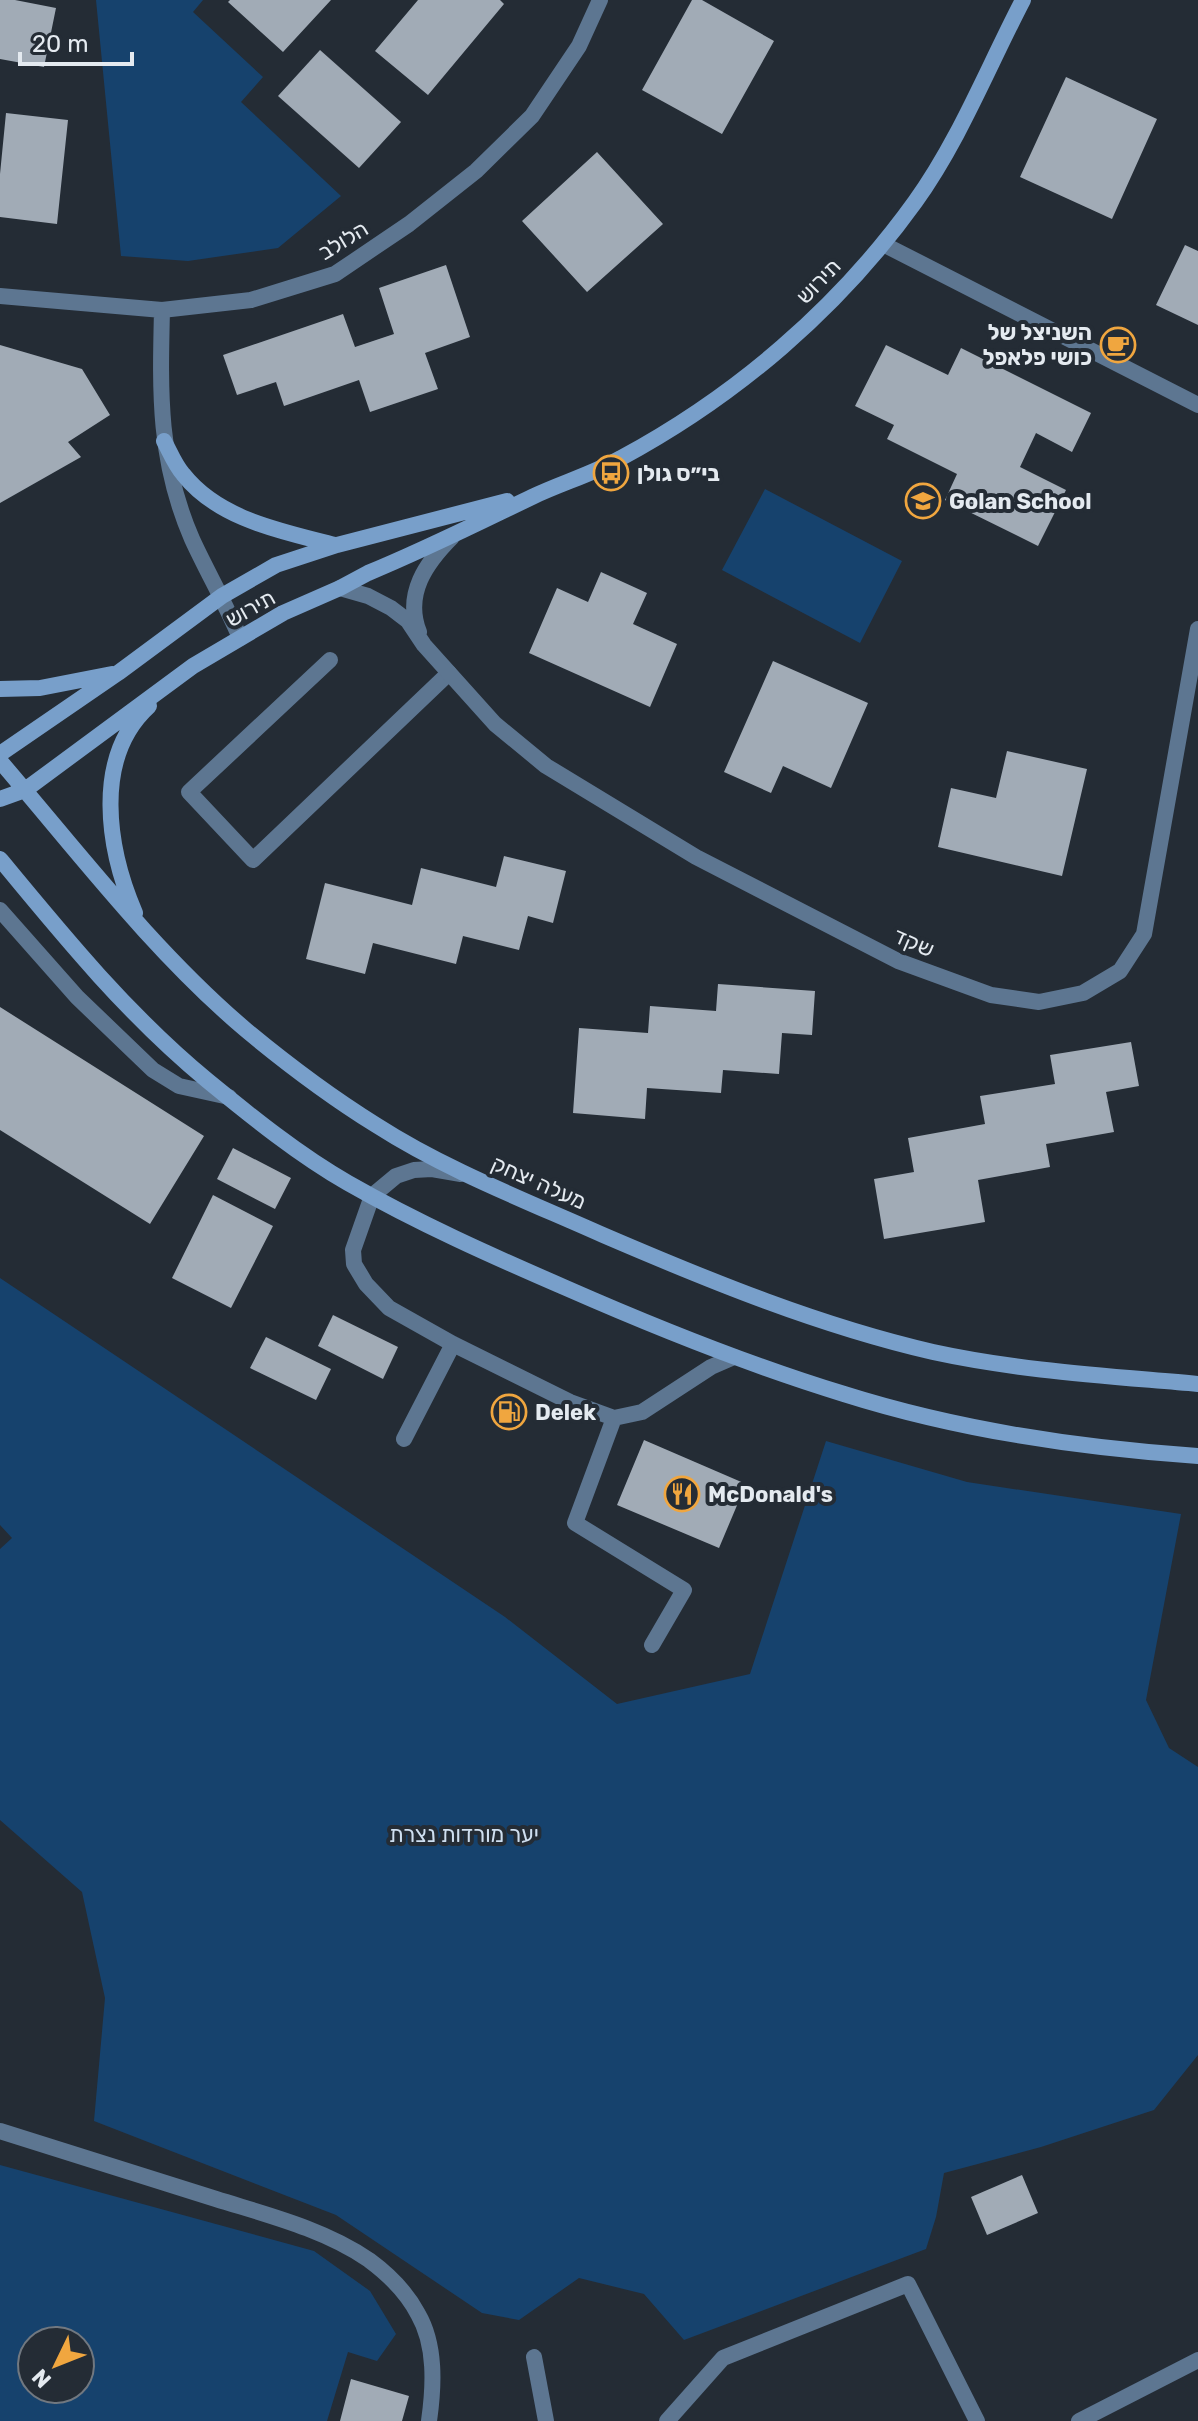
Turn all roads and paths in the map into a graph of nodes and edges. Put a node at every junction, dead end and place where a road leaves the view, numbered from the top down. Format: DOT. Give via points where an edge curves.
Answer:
graph roads {
  1 [pos="600,0"];
  2 [pos="1023,0"];
  3 [pos="883,244"];
  4 [pos="0,296"];
  5 [pos="162,310"];
  6 [pos="1198,405"];
  7 [pos="164,441"];
  8 [pos="543,492"];
  9 [pos="454,534"];
  10 [pos="337,545"];
  11 [pos="340,588"];
  12 [pos="222,596"];
  13 [pos="1198,629"];
  14 [pos="240,638"];
  15 [pos="424,645"];
  16 [pos="330,660"];
  17 [pos="193,666"];
  18 [pos="118,673"];
  19 [pos="449,673"];
  20 [pos="0,689"];
  21 [pos="0,754"];
  22 [pos="0,761"];
  23 [pos="25,790"];
  24 [pos="0,799"];
  25 [pos="0,859"];
  26 [pos="0,910"];
  27 [pos="142,929"];
  28 [pos="229,1097"];
  29 [pos="475,1177"];
  30 [pos="372,1196"];
  31 [pos="453,1344"];
  32 [pos="734,1357"];
  33 [pos="1198,1384"];
  34 [pos="614,1418"];
  35 [pos="404,1439"];
  36 [pos="1198,1456"];
  37 [pos="652,1645"];
  38 [pos="0,2131"];
  39 [pos="534,2357"];
  40 [pos="1198,2360"];
  41 [pos="429,2421"];
  42 [pos="546,2421"];
  43 [pos="667,2421"];
  44 [pos="977,2421"];
  45 [pos="1079,2421"];
  1 -- 5 [label="street, הלולב" via="579,46 532,116 476,171 409,224 335,274 251,300"];
  2 -- 3 [label="main road, תירוש" via="953,140"];
  3 -- 6 [label="street"];
  3 -- 8 [label="main road, תירוש" via="827,306 762,365 682,424 617,461"];
  4 -- 5 [label="street, הלולב"];
  5 -- 7 [label="street"];
  7 -- 10 [label="main road" via="182,474 229,511 266,527"];
  7 -- 12 [label="street" via="192,538"];
  8 -- 9 [label="main road, תירוש"];
  8 -- 10 [label="main road, תירוש"];
  9 -- 11 [label="main road, תירוש"];
  9 -- 15 [label="street, שקד" via="432,557 414,595 415,623"];
  10 -- 12 [label="main road, תירוש" via="276,565"];
  11 -- 14 [label="main road, תירוש"];
  11 -- 15 [label="street, שקד" via="391,608 408,621"];
  12 -- 14 [label="street"];
  12 -- 18 [label="main road, תירוש"];
  13 -- 19 [label="street, שקד" via="1144,934 1120,971 1083,993 1039,1002 991,995 898,961 696,857 546,766 495,724"];
  14 -- 17 [label="main road, תירוש"];
  15 -- 19 [label="street, שקד"];
  16 -- 19 [label="street" via="189,792 253,860"];
  17 -- 23 [label="main road, תירוש"];
  17 -- 27 [label="main road" via="144,711 124,742 115,769 110,802 115,851"];
  18 -- 20 [label="main road" via="40,688"];
  18 -- 21 [label="main road, תירוש"];
  22 -- 23 [label="main road, מעלה יצחק"];
  23 -- 24 [label="main road, תירוש"];
  23 -- 27 [label="main road, מעלה יצחק"];
  25 -- 28 [label="main road" via="114,993"];
  26 -- 28 [label="street" via="77,997 153,1070 179,1086"];
  27 -- 29 [label="main road, מעלה יצחק" via="247,1031 315,1084 378,1127"];
  28 -- 30 [label="main road"];
  29 -- 30 [label="street" via="414,1170 396,1176"];
  29 -- 33 [label="main road, מעלה יצחק" via="671,1265 864,1334 1010,1364"];
  30 -- 31 [label="street" via="353,1250 354,1264 389,1308"];
  30 -- 32 [label="main road" via="485,1252"];
  31 -- 34 [label="street"];
  31 -- 35 [label="street"];
  32 -- 34 [label="street" via="642,1412"];
  32 -- 36 [label="main road" via="846,1395 995,1431"];
  34 -- 37 [label="street" via="575,1523 684,1590"];
  38 -- 41 [label="street" via="270,2216 329,2237 368,2259 394,2281 418,2313 430,2342"];
  39 -- 42 [label="street"];
  40 -- 45 [label="street"];
  43 -- 44 [label="street" via="723,2358 908,2284"];
}
